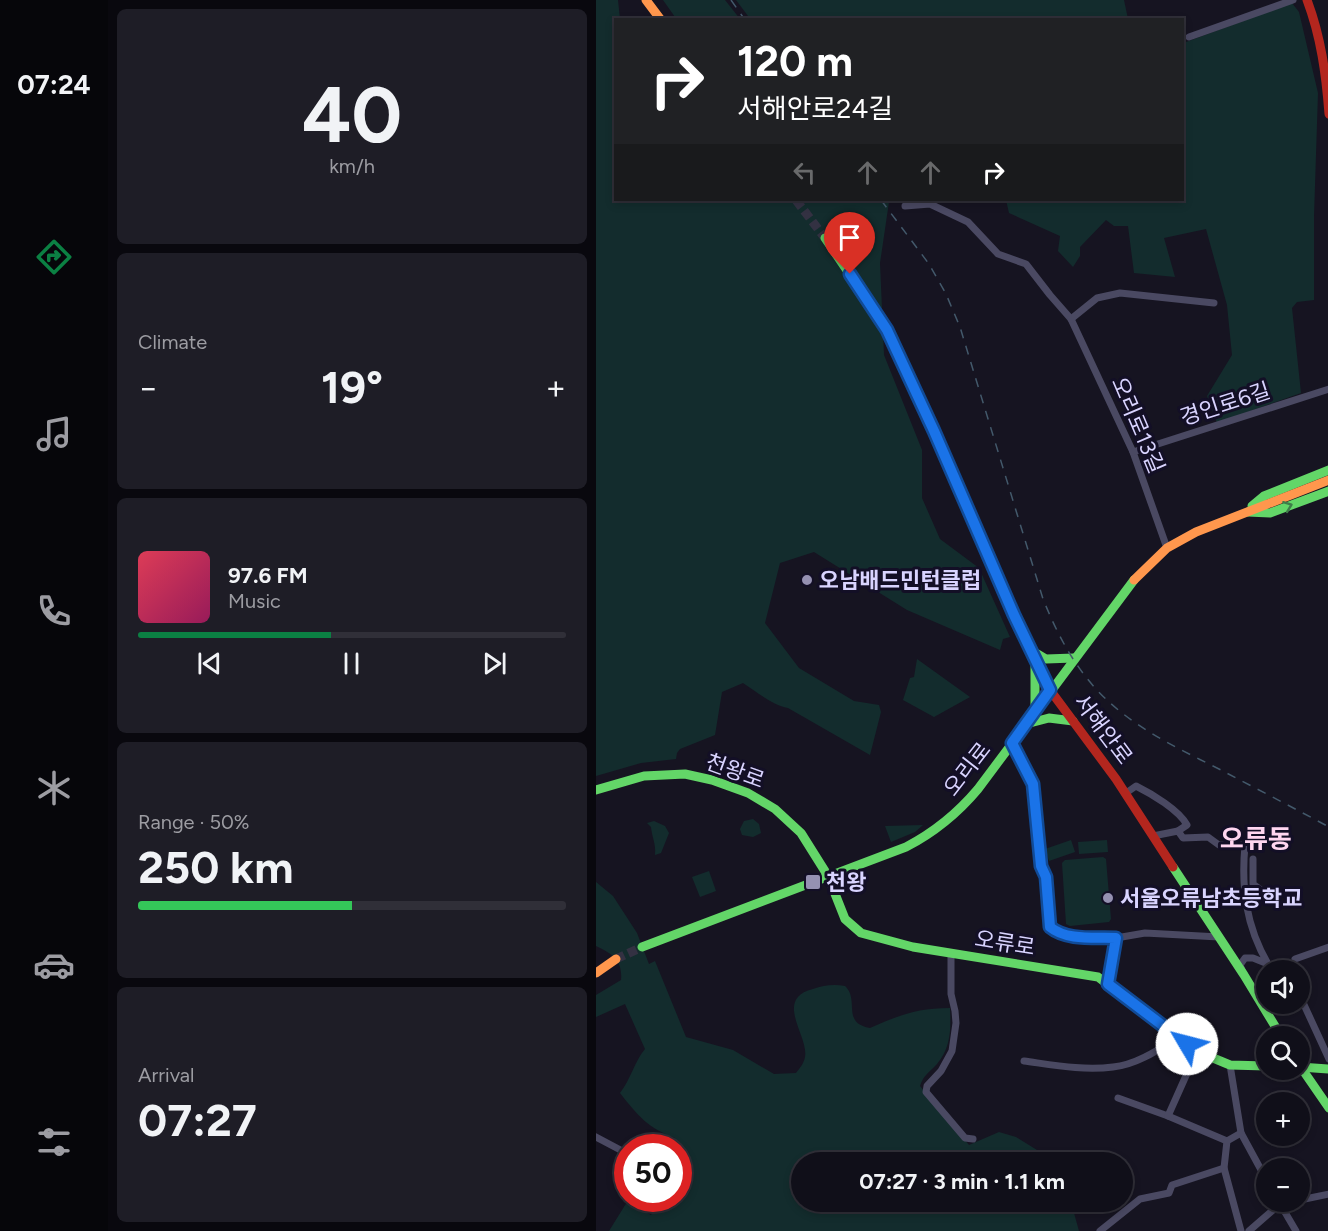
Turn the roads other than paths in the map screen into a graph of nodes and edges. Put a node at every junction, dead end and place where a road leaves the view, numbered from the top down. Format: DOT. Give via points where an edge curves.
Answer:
graph roads {
  1 [pos="646,0"];
  2 [pos="1293,0"];
  3 [pos="1307,0"];
  4 [pos="660,18"];
  5 [pos="1189,37"];
  6 [pos="1328,114"];
  7 [pos="905,206"];
  8 [pos="825,238"];
  9 [pos="1214,303"];
  10 [pos="1071,319"];
  11 [pos="1328,389"];
  12 [pos="1133,452"];
  13 [pos="1328,470"];
  14 [pos="1328,480"];
  15 [pos="1328,491"];
  16 [pos="1246,511"];
  17 [pos="1167,548"];
  18 [pos="1033,654"];
  19 [pos="1074,658"];
  20 [pos="1050,690"];
  21 [pos="1035,711"];
  22 [pos="1074,722"];
  23 [pos="1026,724"];
  24 [pos="1012,743"];
  25 [pos="596,790"];
  26 [pos="1126,793"];
  27 [pos="1178,831"];
  28 [pos="1153,836"];
  29 [pos="1253,859"];
  30 [pos="828,876"];
  31 [pos="1260,890"];
  32 [pos="1219,937"];
  33 [pos="1116,938"];
  34 [pos="642,946"];
  35 [pos="1328,947"];
  36 [pos="951,954"];
  37 [pos="616,959"];
  38 [pos="1295,959"];
  39 [pos="1258,960"];
  40 [pos="1266,960"];
  41 [pos="596,973"];
  42 [pos="1244,975"];
  43 [pos="1108,984"];
  44 [pos="1308,1014"];
  45 [pos="1275,1026"];
  46 [pos="1177,1038"];
  47 [pos="1197,1051"];
  48 [pos="1328,1059"];
  49 [pos="1024,1061"];
  50 [pos="1230,1065"];
  51 [pos="1256,1066"];
  52 [pos="1310,1067"];
  53 [pos="1328,1069"];
  54 [pos="1309,1080"];
  55 [pos="1118,1098"];
  56 [pos="1328,1108"];
  57 [pos="1168,1116"];
  58 [pos="1241,1132"];
  59 [pos="596,1137"];
  60 [pos="972,1139"];
  61 [pos="1227,1142"];
  62 [pos="614,1147"];
  63 [pos="1256,1160"];
  64 [pos="1224,1168"];
  65 [pos="1328,1196"];
  66 [pos="1310,1199"];
  67 [pos="1270,1212"];
  68 [pos="1285,1212"];
  69 [pos="1100,1231"];
  70 [pos="1241,1231"];
  71 [pos="1249,1231"];
  72 [pos="1296,1231"];
  1 -- 4 [label="main road"];
  2 -- 5 [label="street"];
  3 -- 6 [label="main road" via="1320,35"];
  7 -- 10 [label="street, 오리로13길" via="930,204 968,222 998,254 1026,264"];
  8 -- 18 [label="main road, 서해안로" via="887,330"];
  9 -- 10 [label="street" via="1120,293 1097,298"];
  10 -- 12 [label="street, 오리로13길"];
  11 -- 12 [label="street, 경인로6길"];
  12 -- 17 [label="street, 오리로13길"];
  13 -- 16 [label="main road, 오리로" via="1264,496"];
  14 -- 16 [label="main road, 오리로"];
  16 -- 15 [label="main road, 오리로, one-way" via="1270,513"];
  16 -- 17 [label="main road, 오리로"];
  17 -- 19 [label="main road, 오리로" via="1134,580"];
  18 -- 19 [label="main road" via="1046,659"];
  18 -- 20 [label="main road, 서해안로"];
  18 -- 21 [label="main road"];
  19 -- 20 [label="main road, 오리로"];
  20 -- 21 [label="main road, 오리로"];
  20 -- 22 [label="main road, 서해안로"];
  21 -- 23 [label="main road, 오리로"];
  22 -- 23 [label="main road" via="1046,717"];
  22 -- 26 [label="main road, 서해안로"];
  23 -- 24 [label="main road, 오리로"];
  24 -- 30 [label="main road, 오리로" via="960,811 942,826 906,847"];
  24 -- 33 [label="street" via="1033,784 1050,927 1067,936"];
  25 -- 30 [label="main road, 천왕로" via="664,774 699,776 732,787 763,801 793,823"];
  26 -- 27 [label="street" via="1136,786 1148,792 1183,818 1187,825"];
  26 -- 28 [label="main road, 서해안로"];
  27 -- 28 [label="street"];
  27 -- 40 [label="street" via="1183,838 1208,837 1219,845 1246,845 1245,904"];
  28 -- 32 [label="main road, 서해안로"];
  29 -- 31 [label="street" via="1253,884"];
  30 -- 34 [label="main road, 오리로"];
  30 -- 36 [label="main road, 오류로" via="845,919 856,930 890,942"];
  32 -- 33 [label="street" via="1145,933"];
  32 -- 42 [label="main road, 서해안로"];
  33 -- 43 [label="street"];
  35 -- 38 [label="street"];
  36 -- 43 [label="main road, 오류로" via="1078,973"];
  36 -- 60 [label="street, 오류로" via="951,994 956,1011 954,1042 947,1062 926,1092 965,1138"];
  37 -- 41 [label="main road"];
  39 -- 42 [label="street" via="1245,958 1240,964"];
  42 -- 45 [label="main road, 서해안로"];
  43 -- 46 [label="main road, 오류로"];
  44 -- 48 [label="street"];
  46 -- 47 [label="main road, 오류로"];
  46 -- 49 [label="street" via="1155,1052 1115,1067"];
  47 -- 50 [label="main road, 오류로"];
  47 -- 57 [label="street"];
  50 -- 51 [label="main road, 오류로"];
  50 -- 58 [label="street"];
  52 -- 53 [label="main road"];
  54 -- 56 [label="main road"];
  55 -- 57 [label="street"];
  57 -- 61 [label="street"];
  58 -- 61 [label="street"];
  58 -- 63 [label="street"];
  59 -- 62 [label="street"];
  61 -- 64 [label="street"];
  64 -- 69 [label="street" via="1172,1185 1169,1193 1140,1199"];
  64 -- 70 [label="street"];
  65 -- 66 [label="street"];
  67 -- 71 [label="street"];
  68 -- 72 [label="street"];
}
